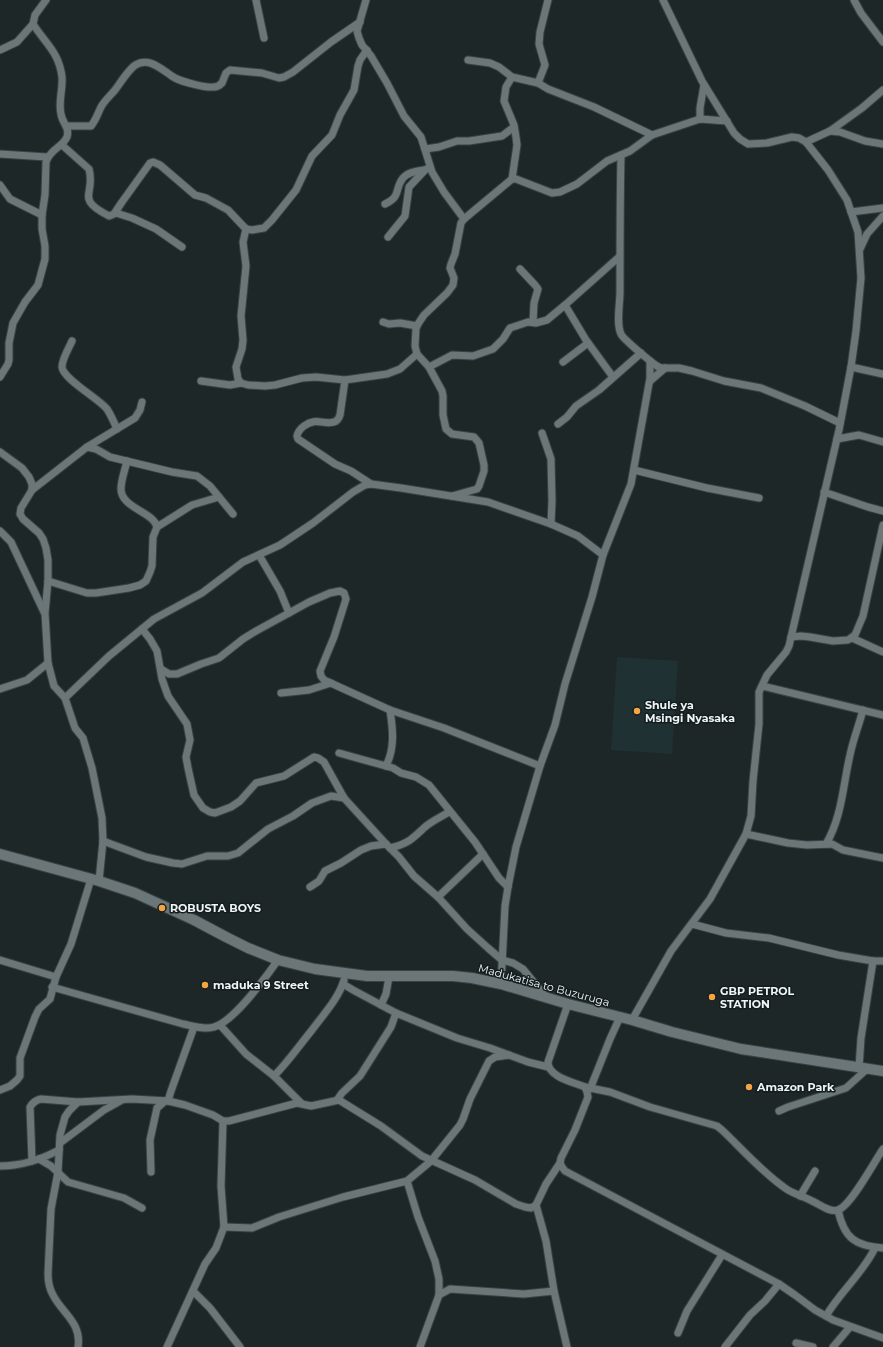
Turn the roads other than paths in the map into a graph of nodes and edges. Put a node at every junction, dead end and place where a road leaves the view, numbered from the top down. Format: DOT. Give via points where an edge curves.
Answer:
graph roads {
  1 [pos="46,0"];
  2 [pos="256,0"];
  3 [pos="366,0"];
  4 [pos="548,0"];
  5 [pos="662,0"];
  6 [pos="854,0"];
  7 [pos="360,22"];
  8 [pos="33,24"];
  9 [pos="264,38"];
  10 [pos="883,42"];
  11 [pos="0,50"];
  12 [pos="367,50"];
  13 [pos="468,60"];
  14 [pos="512,77"];
  15 [pos="538,83"];
  16 [pos="704,85"];
  17 [pos="883,90"];
  18 [pos="700,119"];
  19 [pos="727,120"];
  20 [pos="67,126"];
  21 [pos="514,127"];
  22 [pos="830,131"];
  23 [pos="652,135"];
  24 [pos="806,142"];
  25 [pos="883,144"];
  26 [pos="62,145"];
  27 [pos="426,149"];
  28 [pos="0,154"];
  29 [pos="621,155"];
  30 [pos="47,157"];
  31 [pos="427,169"];
  32 [pos="512,179"];
  33 [pos="0,185"];
  34 [pos="385,204"];
  35 [pos="851,212"];
  36 [pos="883,212"];
  37 [pos="116,213"];
  38 [pos="42,215"];
  39 [pos="464,219"];
  40 [pos="246,229"];
  41 [pos="388,237"];
  42 [pos="182,246"];
  43 [pos="860,249"];
  44 [pos="619,257"];
  45 [pos="520,269"];
  46 [pos="565,306"];
  47 [pos="383,322"];
  48 [pos="533,322"];
  49 [pos="417,326"];
  50 [pos="72,341"];
  51 [pos="588,343"];
  52 [pos="641,353"];
  53 [pos="417,354"];
  54 [pos="650,361"];
  55 [pos="562,362"];
  56 [pos="429,367"];
  57 [pos="851,367"];
  58 [pos="665,368"];
  59 [pos="883,374"];
  60 [pos="0,377"];
  61 [pos="613,377"];
  62 [pos="345,380"];
  63 [pos="201,381"];
  64 [pos="650,381"];
  65 [pos="241,383"];
  66 [pos="142,402"];
  67 [pos="840,423"];
  68 [pos="558,424"];
  69 [pos="117,429"];
  70 [pos="542,433"];
  71 [pos="837,439"];
  72 [pos="883,442"];
  73 [pos="87,447"];
  74 [pos="0,452"];
  75 [pos="127,461"];
  76 [pos="634,470"];
  77 [pos="371,484"];
  78 [pos="477,489"];
  79 [pos="32,490"];
  80 [pos="824,492"];
  81 [pos="452,496"];
  82 [pos="219,497"];
  83 [pos="759,498"];
  84 [pos="488,502"];
  85 [pos="883,511"];
  86 [pos="233,514"];
  87 [pos="551,524"];
  88 [pos="883,525"];
  89 [pos="157,527"];
  90 [pos="0,531"];
  91 [pos="259,555"];
  92 [pos="602,555"];
  93 [pos="48,581"];
  94 [pos="45,613"];
  95 [pos="289,613"];
  96 [pos="142,629"];
  97 [pos="791,637"];
  98 [pos="852,638"];
  99 [pos="883,652"];
  100 [pos="48,663"];
  101 [pos="161,669"];
  102 [pos="331,683"];
  103 [pos="762,686"];
  104 [pos="0,689"];
  105 [pos="281,693"];
  106 [pos="64,698"];
  107 [pos="390,710"];
  108 [pos="863,710"];
  109 [pos="883,715"];
  110 [pos="339,753"];
  111 [pos="386,766"];
  112 [pos="540,766"];
  113 [pos="344,798"];
  114 [pos="449,812"];
  115 [pos="746,834"];
  116 [pos="103,841"];
  117 [pos="826,844"];
  118 [pos="388,846"];
  119 [pos="0,854"];
  120 [pos="482,854"];
  121 [pos="883,858"];
  122 [pos="95,880"];
  123 [pos="508,887"];
  124 [pos="310,888"];
  125 [pos="438,896"];
  126 [pos="692,924"];
  127 [pos="278,960"];
  128 [pos="502,960"];
  129 [pos="2,961"];
  130 [pos="873,961"];
  131 [pos="883,961"];
  132 [pos="0,969"];
  133 [pos="56,977"];
  134 [pos="389,977"];
  135 [pos="344,979"];
  136 [pos="501,984"];
  137 [pos="52,987"];
  138 [pos="546,997"];
  139 [pos="568,1004"];
  140 [pos="382,1005"];
  141 [pos="396,1013"];
  142 [pos="620,1017"];
  143 [pos="632,1020"];
  144 [pos="220,1025"];
  145 [pos="194,1027"];
  146 [pos="509,1055"];
  147 [pos="548,1067"];
  148 [pos="863,1068"];
  149 [pos="883,1071"];
  150 [pos="274,1076"];
  151 [pos="588,1088"];
  152 [pos="0,1090"];
  153 [pos="124,1099"];
  154 [pos="337,1100"];
  155 [pos="167,1101"];
  156 [pos="78,1102"];
  157 [pos="301,1103"];
  158 [pos="779,1111"];
  159 [pos="223,1121"];
  160 [pos="60,1146"];
  161 [pos="883,1149"];
  162 [pos="35,1160"];
  163 [pos="431,1161"];
  164 [pos="560,1163"];
  165 [pos="0,1166"];
  166 [pos="815,1171"];
  167 [pos="58,1172"];
  168 [pos="151,1172"];
  169 [pos="407,1182"];
  170 [pos="800,1196"];
  171 [pos="536,1205"];
  172 [pos="142,1208"];
  173 [pos="838,1210"];
  174 [pos="224,1227"];
  175 [pos="879,1248"];
  176 [pos="722,1255"];
  177 [pos="439,1282"];
  178 [pos="779,1284"];
  179 [pos="449,1290"];
  180 [pos="193,1291"];
  181 [pos="554,1291"];
  182 [pos="439,1296"];
  183 [pos="826,1316"];
  184 [pos="850,1327"];
  185 [pos="678,1333"];
  186 [pos="883,1338"];
  187 [pos="796,1343"];
  188 [pos="78,1347"];
  189 [pos="167,1347"];
  190 [pos="240,1347"];
  191 [pos="420,1347"];
  192 [pos="567,1347"];
  193 [pos="725,1347"];
  194 [pos="813,1347"];
  195 [pos="833,1347"];
  1 -- 8 [label="street" via="36,14"];
  2 -- 9 [label="street"];
  3 -- 7 [label="street"];
  4 -- 15 [label="street" via="540,32 539,44 544,65"];
  5 -- 16 [label="street"];
  6 -- 10 [label="street"];
  7 -- 12 [label="street" via="359,38"];
  7 -- 20 [label="street" via="293,72 279,78 262,73 230,70 222,83 214,87 175,78 161,67 141,62 127,72 106,99 91,126"];
  8 -- 11 [label="street" via="17,42"];
  8 -- 20 [label="street" via="55,53 60,67 61,116"];
  12 -- 27 [label="street" via="404,116 421,137"];
  12 -- 40 [label="street" via="360,60 354,90 336,128 312,156 296,190 264,228"];
  13 -- 14 [label="street" via="490,63"];
  14 -- 15 [label="street"];
  14 -- 21 [label="street" via="506,87 504,101"];
  15 -- 23 [label="street"];
  16 -- 18 [label="street"];
  16 -- 19 [label="street"];
  17 -- 22 [label="street"];
  18 -- 19 [label="street"];
  18 -- 23 [label="street"];
  19 -- 24 [label="street" via="737,136 748,144 768,143 792,137"];
  20 -- 26 [label="street"];
  21 -- 27 [label="street" via="502,136 457,141"];
  21 -- 32 [label="street" via="517,145"];
  22 -- 24 [label="street"];
  22 -- 25 [label="street"];
  23 -- 29 [label="street"];
  24 -- 35 [label="street" via="832,176 847,200"];
  26 -- 30 [label="street"];
  26 -- 37 [label="street" via="89,169 89,201 109,216"];
  27 -- 31 [label="street"];
  28 -- 30 [label="street"];
  29 -- 32 [label="street" via="560,192 552,193"];
  29 -- 44 [label="street"];
  30 -- 38 [label="street" via="46,195"];
  31 -- 34 [label="street" via="403,178 395,198"];
  31 -- 39 [label="street"];
  31 -- 41 [label="street" via="409,187 405,216"];
  32 -- 39 [label="street"];
  33 -- 38 [label="street" via="10,199"];
  35 -- 36 [label="street"];
  35 -- 43 [label="street" via="858,232"];
  36 -- 43 [label="street"];
  37 -- 40 [label="street" via="153,162 160,165 190,192 228,210"];
  37 -- 42 [label="street" via="156,229"];
  38 -- 60 [label="street" via="45,259 40,280 13,323 9,360"];
  39 -- 49 [label="street" via="450,268 454,278 453,285"];
  40 -- 65 [label="street" via="243,242 246,266 241,316 243,340 236,367"];
  43 -- 57 [label="street" via="861,278"];
  44 -- 46 [label="street"];
  44 -- 52 [label="street" via="619,329 626,341"];
  45 -- 48 [label="street" via="538,289"];
  46 -- 48 [label="street" via="547,320"];
  46 -- 51 [label="street"];
  47 -- 49 [label="street"];
  48 -- 56 [label="street" via="510,328 498,345 484,353 473,356 452,355"];
  49 -- 53 [label="street"];
  50 -- 69 [label="street" via="63,363 64,372 106,409"];
  51 -- 55 [label="street"];
  51 -- 61 [label="street"];
  52 -- 54 [label="street"];
  52 -- 61 [label="street"];
  53 -- 56 [label="street"];
  53 -- 62 [label="street" via="396,372"];
  54 -- 58 [label="street"];
  54 -- 64 [label="street"];
  56 -- 78 [label="street" via="442,391 442,415 446,429 452,434 474,437 482,452 484,471"];
  57 -- 59 [label="street"];
  57 -- 67 [label="street"];
  58 -- 64 [label="street"];
  58 -- 67 [label="street" via="679,368 724,382 762,388"];
  61 -- 68 [label="street"];
  62 -- 65 [label="street" via="316,377 290,380 275,385"];
  62 -- 77 [label="street" via="338,420 308,423 298,431 297,436 336,464"];
  63 -- 65 [label="street" via="230,385"];
  64 -- 76 [label="street"];
  66 -- 69 [label="street" via="135,418"];
  67 -- 71 [label="street"];
  69 -- 73 [label="street"];
  70 -- 87 [label="street" via="551,459"];
  71 -- 72 [label="street" via="859,434"];
  71 -- 80 [label="street"];
  73 -- 75 [label="street"];
  73 -- 79 [label="street"];
  74 -- 79 [label="street" via="22,468 29,477"];
  75 -- 82 [label="street" via="197,476"];
  75 -- 89 [label="street" via="121,493 128,502 154,520"];
  76 -- 83 [label="street"];
  76 -- 92 [label="street" via="631,484"];
  77 -- 81 [label="street"];
  77 -- 91 [label="street" via="353,492 313,523 280,545"];
  78 -- 81 [label="street"];
  78 -- 84 [label="street"];
  79 -- 93 [label="street" via="23,503 20,514 42,539 48,560"];
  80 -- 85 [label="street"];
  80 -- 97 [label="street"];
  81 -- 84 [label="street"];
  82 -- 86 [label="street"];
  82 -- 89 [label="street" via="192,505"];
  84 -- 87 [label="street"];
  87 -- 92 [label="street" via="578,536"];
  88 -- 98 [label="street" via="863,616 856,635"];
  89 -- 93 [label="street" via="152,544 152,566 148,577 140,584 96,593"];
  90 -- 94 [label="street" via="11,542"];
  91 -- 95 [label="street" via="280,591"];
  91 -- 96 [label="street" via="243,562 202,592 154,619"];
  92 -- 112 [label="street" via="555,725"];
  93 -- 94 [label="street"];
  94 -- 100 [label="street"];
  95 -- 101 [label="street" via="243,639 219,658 177,674 169,674"];
  95 -- 102 [label="street" via="330,593 344,593 346,599 320,672 324,680"];
  96 -- 101 [label="street" via="154,645"];
  96 -- 106 [label="street"];
  97 -- 98 [label="street" via="834,641"];
  97 -- 103 [label="street" via="786,652 770,671"];
  98 -- 99 [label="street"];
  100 -- 104 [label="street" via="27,680"];
  100 -- 106 [label="street" via="54,686"];
  101 -- 113 [label="street" via="168,696 187,724 190,740 186,757 188,768 194,796 203,808 215,813 231,807 240,802 256,783 284,776 314,757 324,762"];
  102 -- 105 [label="street" via="309,690"];
  102 -- 107 [label="street"];
  103 -- 108 [label="street"];
  103 -- 115 [label="street" via="758,697 759,724 751,816"];
  106 -- 116 [label="street" via="75,728 83,738 89,754 102,818"];
  107 -- 111 [label="street" via="393,745"];
  107 -- 112 [label="street" via="444,728"];
  108 -- 109 [label="street"];
  108 -- 117 [label="street" via="850,754 836,822"];
  110 -- 111 [label="street"];
  111 -- 114 [label="street" via="423,781"];
  112 -- 123 [label="street" via="519,835"];
  113 -- 116 [label="street" via="332,796 312,803 268,829 238,853 228,856 206,856 182,864 173,863 146,857"];
  113 -- 118 [label="street"];
  114 -- 118 [label="street" via="408,842"];
  114 -- 120 [label="street"];
  115 -- 117 [label="street" via="788,843"];
  115 -- 126 [label="street" via="710,899"];
  116 -- 122 [label="street"];
  117 -- 121 [label="street"];
  118 -- 124 [label="street" via="371,846 361,850 325,871 319,881"];
  118 -- 125 [label="street" via="420,882"];
  119 -- 122 [label="main road, Madukatisa to Buzuruga"];
  120 -- 123 [label="street"];
  120 -- 125 [label="street"];
  122 -- 127 [label="main road, Madukatisa to Buzuruga" via="135,893"];
  122 -- 133 [label="street"];
  123 -- 128 [label="street"];
  125 -- 128 [label="street" via="467,929"];
  126 -- 130 [label="street" via="726,933 769,938 804,948"];
  126 -- 143 [label="street" via="671,951"];
  127 -- 135 [label="main road, Madukatisa to Buzuruga"];
  127 -- 144 [label="street" via="247,1000"];
  128 -- 136 [label="street"];
  128 -- 138 [label="street" via="523,969"];
  129 -- 132 [label="street"];
  129 -- 133 [label="street"];
  130 -- 131 [label="street"];
  130 -- 148 [label="street" via="861,1038"];
  133 -- 137 [label="street"];
  134 -- 135 [label="main road, Madukatisa to Buzuruga"];
  134 -- 136 [label="main road, Madukatisa to Buzuruga" via="453,976"];
  134 -- 140 [label="street"];
  135 -- 140 [label="street" via="352,990"];
  135 -- 150 [label="street" via="333,1001 291,1058"];
  136 -- 138 [label="main road, Madukatisa to Buzuruga"];
  137 -- 145 [label="street"];
  137 -- 152 [label="street" via="50,999 35,1016 20,1058 20,1076 10,1086"];
  138 -- 139 [label="main road, Madukatisa to Buzuruga"];
  139 -- 142 [label="main road, Madukatisa to Buzuruga"];
  139 -- 147 [label="street"];
  140 -- 141 [label="street"];
  141 -- 146 [label="street" via="457,1038"];
  141 -- 154 [label="street" via="391,1027 360,1076"];
  142 -- 143 [label="main road, Madukatisa to Buzuruga"];
  142 -- 151 [label="street"];
  143 -- 148 [label="main road, Madukatisa to Buzuruga" via="740,1048"];
  144 -- 145 [label="street"];
  144 -- 150 [label="street" via="246,1054"];
  145 -- 155 [label="street"];
  146 -- 147 [label="street"];
  146 -- 163 [label="street" via="495,1057 489,1061 460,1125"];
  147 -- 151 [label="street" via="555,1074"];
  148 -- 149 [label="main road, Madukatisa to Buzuruga"];
  148 -- 158 [label="street" via="846,1088"];
  150 -- 157 [label="street"];
  151 -- 164 [label="street" via="588,1097"];
  151 -- 170 [label="street" via="610,1092 650,1107 716,1126 779,1183"];
  153 -- 155 [label="street"];
  153 -- 156 [label="street"];
  153 -- 160 [label="street" via="104,1110"];
  154 -- 157 [label="street" via="311,1106"];
  154 -- 163 [label="street" via="381,1126"];
  155 -- 159 [label="street" via="213,1115"];
  155 -- 168 [label="street" via="157,1108 149,1149"];
  156 -- 160 [label="street" via="65,1117"];
  156 -- 162 [label="street" via="41,1099 32,1103 30,1107"];
  157 -- 159 [label="street"];
  159 -- 174 [label="street" via="221,1186"];
  160 -- 162 [label="street"];
  160 -- 167 [label="street"];
  161 -- 173 [label="street" via="860,1186"];
  162 -- 165 [label="street"];
  162 -- 167 [label="street" via="48,1163"];
  163 -- 169 [label="street"];
  163 -- 171 [label="street" via="475,1180 516,1204 531,1208"];
  164 -- 171 [label="street"];
  164 -- 176 [label="street" via="565,1171"];
  166 -- 170 [label="street"];
  167 -- 172 [label="street" via="68,1182 124,1198"];
  167 -- 188 [label="street" via="51,1209 48,1283 53,1295 73,1321"];
  169 -- 174 [label="street" via="343,1198 252,1228"];
  169 -- 177 [label="street" via="435,1261"];
  170 -- 173 [label="street" via="829,1209"];
  171 -- 181 [label="street" via="546,1241"];
  173 -- 175 [label="street" via="847,1235 857,1242"];
  174 -- 180 [label="street"];
  175 -- 183 [label="street"];
  176 -- 178 [label="street"];
  176 -- 185 [label="street" via="687,1311"];
  177 -- 179 [label="street"];
  177 -- 182 [label="street"];
  178 -- 183 [label="street"];
  178 -- 193 [label="street"];
  179 -- 181 [label="street" via="524,1294"];
  179 -- 182 [label="street"];
  180 -- 189 [label="street"];
  180 -- 190 [label="street" via="210,1308"];
  181 -- 192 [label="street"];
  182 -- 191 [label="street"];
  183 -- 184 [label="street"];
  184 -- 186 [label="street"];
  184 -- 195 [label="street"];
  187 -- 194 [label="street"];
}
